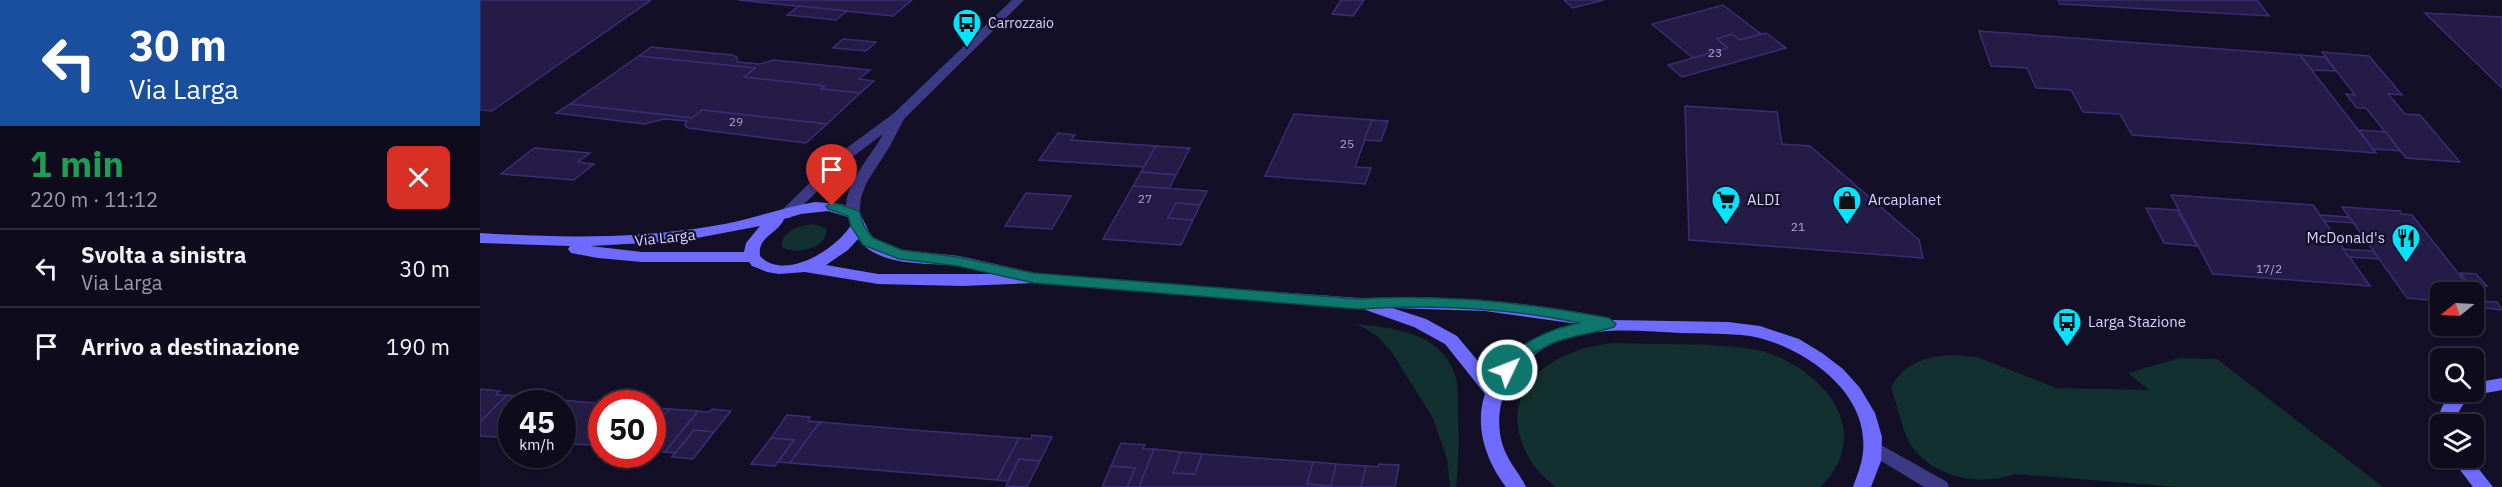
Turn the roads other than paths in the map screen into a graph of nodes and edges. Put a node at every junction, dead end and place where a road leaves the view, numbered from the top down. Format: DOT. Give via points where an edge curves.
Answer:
graph roads {
  1 [pos="1018,0"];
  2 [pos="898,117"];
  3 [pos="784,215"];
  4 [pos="856,220"];
  5 [pos="480,238"];
  6 [pos="544,242"];
  7 [pos="753,257"];
  8 [pos="802,266"];
  9 [pos="1034,278"];
  10 [pos="1359,304"];
  11 [pos="1609,324"];
  12 [pos="2502,384"];
  13 [pos="2484,387"];
  14 [pos="1494,393"];
  15 [pos="1874,448"];
  16 [pos="2468,468"];
  17 [pos="1517,487"];
  18 [pos="1862,487"];
  19 [pos="1940,487"];
  20 [pos="2484,487"];
  1 -- 2 [label="street"];
  2 -- 3 [label="street" via="846,155"];
  2 -- 4 [label="street" via="856,189 852,202"];
  3 -- 4 [label="main road, Via Larga" via="832,206"];
  3 -- 6 [label="main road, Via Larga" via="686,237"];
  3 -- 7 [label="main road, Via Larga" via="754,240"];
  4 -- 8 [label="main road, Via Larga" via="850,240 834,254"];
  4 -- 9 [label="main road, Via Larga" via="868,242 899,254 958,261"];
  5 -- 6 [label="main road, Via Larga"];
  6 -- 7 [label="main road, Via Larga" via="620,256"];
  7 -- 8 [label="main road, Via Larga" via="766,267"];
  8 -- 9 [label="main road, Via Larga" via="865,277 922,281"];
  9 -- 10 [label="main road, Via Larga"];
  10 -- 11 [label="main road, Via Larga" via="1458,303 1548,311"];
  10 -- 14 [label="main road, Via Larga" via="1435,329 1451,340"];
  11 -- 14 [label="main road" via="1560,334 1531,348 1507,370"];
  11 -- 15 [label="main road" via="1754,332 1796,345 1832,368 1856,395 1869,421"];
  12 -- 13 [label="main road"];
  14 -- 17 [label="main road" via="1490,428 1494,448"];
  15 -- 18 [label="main road"];
  15 -- 19 [label="street"];
  16 -- 20 [label="main road"];
}
